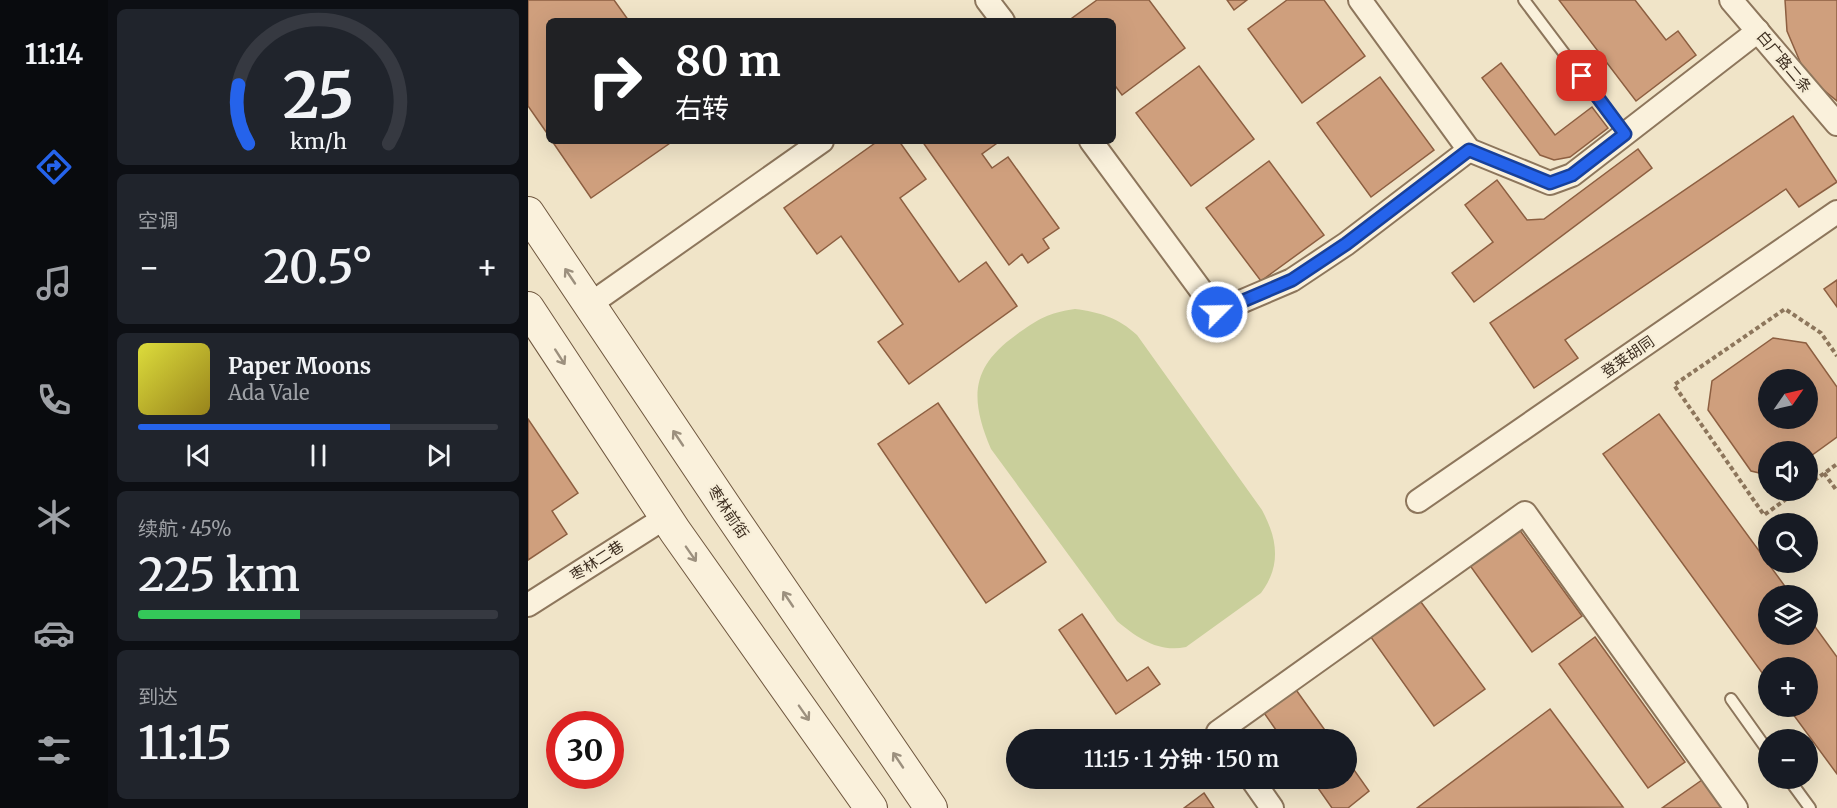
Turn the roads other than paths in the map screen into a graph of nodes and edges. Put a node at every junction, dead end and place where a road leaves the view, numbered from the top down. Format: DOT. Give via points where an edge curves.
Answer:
graph roads {
  1 [pos="987,0"];
  2 [pos="1360,0"];
  3 [pos="1524,0"];
  4 [pos="1731,0"];
  5 [pos="1001,18"];
  6 [pos="1758,31"];
  7 [pos="1837,124"];
  8 [pos="1625,134"];
  9 [pos="818,144"];
  10 [pos="1093,144"];
  11 [pos="1469,150"];
  12 [pos="1837,212"];
  13 [pos="528,213"];
  14 [pos="589,305"];
  15 [pos="528,308"];
  16 [pos="1418,501"];
  17 [pos="666,517"];
  18 [pos="528,605"];
  19 [pos="1731,699"];
  20 [pos="1222,729"];
  21 [pos="1758,737"];
  22 [pos="1259,789"];
  23 [pos="1796,789"];
  24 [pos="871,808"];
  25 [pos="931,808"];
  26 [pos="1272,808"];
  27 [pos="1736,808"];
  28 [pos="1810,808"];
  1 -- 5 [label="street"];
  2 -- 11 [label="street"];
  3 -- 8 [label="lane"];
  4 -- 6 [label="street, 白广路二条"];
  6 -- 7 [label="street, 白广路二条"];
  6 -- 8 [label="street"];
  8 -- 11 [label="street" via="1572,175 1550,183"];
  9 -- 14 [label="street"];
  10 -- 11 [label="street" via="1217,312 1292,280"];
  12 -- 16 [label="street, 登莱胡同"];
  14 -- 13 [label="main road, 枣林前街, one-way"];
  25 -- 14 [label="main road, 枣林前街, one-way"];
  15 -- 17 [label="main road, one-way"];
  17 -- 18 [label="street, 枣林二巷"];
  17 -- 24 [label="main road, one-way"];
  19 -- 21 [label="lane"];
  20 -- 27 [label="street" via="1525,513"];
  22 -- 26 [label="street"];
  23 -- 28 [label="lane"];
}
